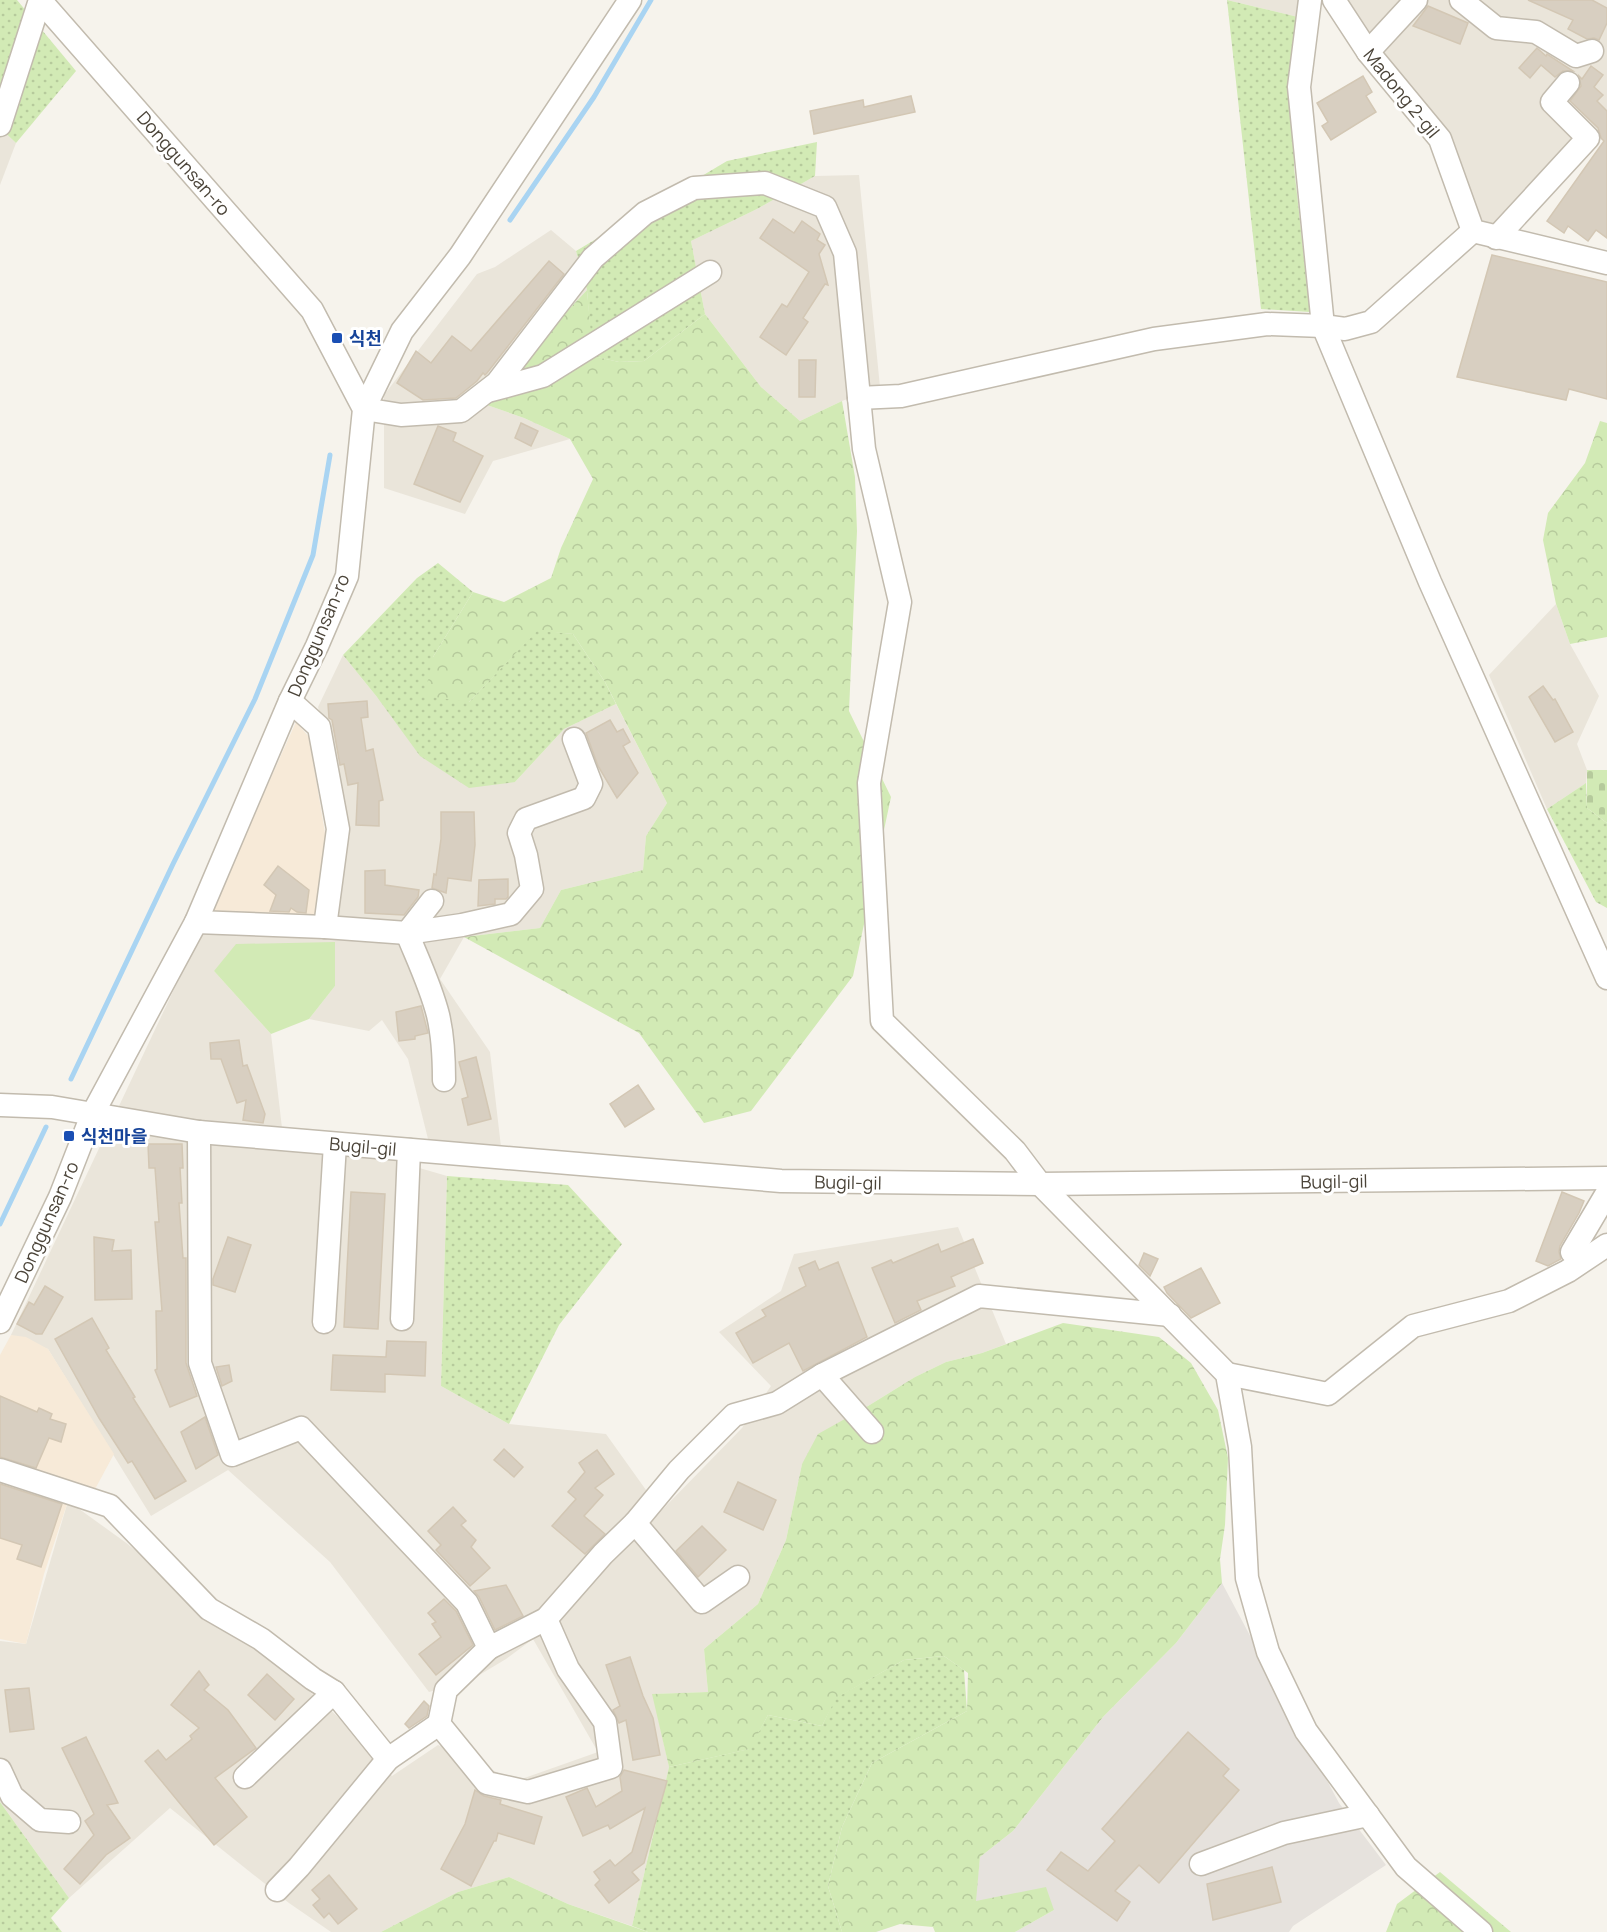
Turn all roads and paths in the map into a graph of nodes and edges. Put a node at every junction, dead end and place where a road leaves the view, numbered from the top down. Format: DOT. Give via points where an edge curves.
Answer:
graph roads {
  1 [pos="40,0"];
  2 [pos="630,0"];
  3 [pos="1310,0"];
  4 [pos="1334,0"];
  5 [pos="1416,0"];
  6 [pos="1461,0"];
  7 [pos="1592,51"];
  8 [pos="1368,52"];
  9 [pos="1568,83"];
  10 [pos="0,125"];
  11 [pos="1473,231"];
  12 [pos="1496,238"];
  13 [pos="1607,262"];
  14 [pos="710,272"];
  15 [pos="1323,326"];
  16 [pos="484,393"];
  17 [pos="859,398"];
  18 [pos="364,409"];
  19 [pos="290,701"];
  20 [pos="574,739"];
  21 [pos="432,901"];
  22 [pos="196,922"];
  23 [pos="325,927"];
  24 [pos="407,933"];
  25 [pos="1607,978"];
  26 [pos="444,1080"];
  27 [pos="0,1105"];
  28 [pos="92,1115"];
  29 [pos="199,1132"];
  30 [pos="335,1144"];
  31 [pos="409,1150"];
  32 [pos="1607,1178"];
  33 [pos="1040,1184"];
  34 [pos="1607,1193"];
  35 [pos="1607,1245"];
  36 [pos="1572,1252"];
  37 [pos="1170,1315"];
  38 [pos="402,1319"];
  39 [pos="0,1322"];
  40 [pos="324,1322"];
  41 [pos="1227,1374"];
  42 [pos="822,1375"];
  43 [pos="872,1432"];
  44 [pos="0,1470"];
  45 [pos="635,1523"];
  46 [pos="738,1576"];
  47 [pos="546,1619"];
  48 [pos="489,1648"];
  49 [pos="334,1692"];
  50 [pos="439,1724"];
  51 [pos="388,1759"];
  52 [pos="0,1770"];
  53 [pos="245,1777"];
  54 [pos="1368,1815"];
  55 [pos="69,1822"];
  56 [pos="1201,1864"];
  57 [pos="277,1890"];
  58 [pos="1481,1932"];
  1 -- 10 [label="street"];
  1 -- 18 [label="street, Donggunsan-ro" via="312,310"];
  2 -- 18 [label="street" via="460,256 402,331"];
  3 -- 15 [label="street" via="1299,87"];
  4 -- 8 [label="street, Madong 2-gil"];
  5 -- 8 [label="street"];
  6 -- 7 [label="street" via="1496,28 1536,32 1576,56"];
  8 -- 11 [label="street, Madong 2-gil" via="1440,139"];
  9 -- 12 [label="street" via="1552,102 1588,138"];
  11 -- 12 [label="street"];
  11 -- 15 [label="street" via="1371,322 1345,329"];
  12 -- 13 [label="street"];
  14 -- 16 [label="street" via="543,375"];
  15 -- 17 [label="street" via="1267,324 1154,339 901,396"];
  15 -- 25 [label="street" via="1430,582"];
  16 -- 17 [label="street" via="497,383 593,258 645,213 693,188 765,183 825,207 845,253"];
  16 -- 18 [label="street" via="461,411 401,415"];
  17 -- 33 [label="street" via="864,449 900,603 869,783 882,1021 1015,1151"];
  18 -- 19 [label="street, Donggunsan-ro" via="346,576"];
  19 -- 22 [label="street, Donggunsan-ro"];
  19 -- 23 [label="street" via="319,727 338,829"];
  20 -- 24 [label="street" via="591,784 584,798 526,819 519,833 532,890 512,914"];
  21 -- 24 [label="street"];
  22 -- 23 [label="street"];
  22 -- 28 [label="street, Donggunsan-ro"];
  23 -- 24 [label="street"];
  24 -- 26 [label="street" via="438,1016"];
  27 -- 28 [label="street, Bugil-gil" via="52,1107"];
  28 -- 29 [label="street, Bugil-gil"];
  28 -- 39 [label="street, Donggunsan-ro" via="60,1197"];
  29 -- 30 [label="street, Bugil-gil"];
  29 -- 48 [label="street" via="200,1363 232,1455 300,1428 467,1603"];
  30 -- 31 [label="street, Bugil-gil"];
  30 -- 40 [label="street"];
  31 -- 33 [label="street, Bugil-gil" via="781,1181"];
  31 -- 38 [label="street"];
  32 -- 33 [label="street, Bugil-gil"];
  33 -- 37 [label="street"];
  34 -- 36 [label="street"];
  35 -- 41 [label="street" via="1568,1271 1509,1301 1413,1326 1328,1394"];
  37 -- 41 [label="street"];
  37 -- 42 [label="street" via="979,1296"];
  41 -- 54 [label="street" via="1240,1447 1247,1578 1268,1652 1306,1731"];
  42 -- 43 [label="street"];
  42 -- 45 [label="street" via="777,1403 734,1414 679,1470"];
  44 -- 49 [label="street" via="111,1506 209,1609 261,1639"];
  45 -- 46 [label="street" via="702,1602"];
  45 -- 47 [label="street"];
  47 -- 48 [label="street"];
  47 -- 50 [label="street" via="568,1669 605,1722 611,1767 528,1792 487,1783"];
  48 -- 50 [label="street" via="446,1690"];
  49 -- 51 [label="street"];
  49 -- 53 [label="street"];
  50 -- 51 [label="street"];
  51 -- 57 [label="street"];
  52 -- 55 [label="street" via="12,1796 40,1820"];
  54 -- 56 [label="street" via="1284,1833"];
  54 -- 58 [label="street" via="1406,1867"];
}
